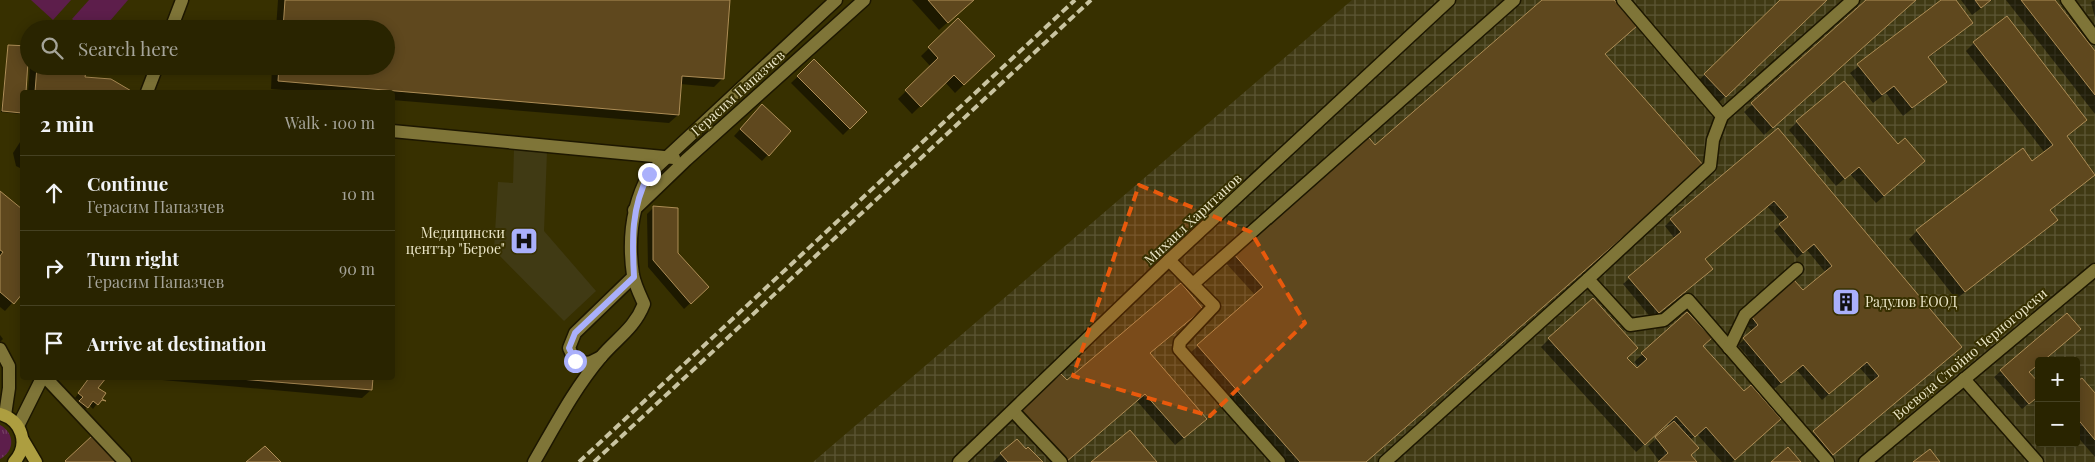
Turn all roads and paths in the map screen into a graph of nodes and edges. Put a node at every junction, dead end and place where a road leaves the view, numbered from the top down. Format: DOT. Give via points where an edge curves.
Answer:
graph roads {
  1 [pos="182,0"];
  2 [pos="836,0"];
  3 [pos="864,0"];
  4 [pos="1449,0"];
  5 [pos="1514,0"];
  6 [pos="1624,0"];
  7 [pos="1853,0"];
  8 [pos="2067,0"];
  9 [pos="174,20"];
  10 [pos="2095,38"];
  11 [pos="154,75"];
  12 [pos="148,90"];
  13 [pos="1722,116"];
  14 [pos="395,131"];
  15 [pos="669,157"];
  16 [pos="686,160"];
  17 [pos="634,210"];
  18 [pos="1169,260"];
  19 [pos="1797,269"];
  20 [pos="2095,270"];
  21 [pos="634,277"];
  22 [pos="1588,279"];
  23 [pos="1193,284"];
  24 [pos="1729,348"];
  25 [pos="0,349"];
  26 [pos="601,356"];
  27 [pos="1964,379"];
  28 [pos="41,380"];
  29 [pos="48,380"];
  30 [pos="1013,411"];
  31 [pos="2,415"];
  32 [pos="18,426"];
  33 [pos="23,440"];
  34 [pos="14,462"];
  35 [pos="36,462"];
  36 [pos="126,462"];
  37 [pos="534,462"];
  38 [pos="959,462"];
  39 [pos="1061,462"];
  40 [pos="1278,462"];
  41 [pos="1385,462"];
  42 [pos="1828,462"];
  43 [pos="1865,462"];
  44 [pos="2038,462"];
  1 -- 9 [label="street"];
  2 -- 15 [label="street, Герасим Папазчев"];
  3 -- 16 [label="street, Герасим Папазчев"];
  4 -- 18 [label="street, Михаил Хаританов"];
  5 -- 23 [label="street"];
  6 -- 13 [label="street"];
  7 -- 13 [label="street"];
  8 -- 10 [label="street"];
  11 -- 12 [label="street"];
  13 -- 22 [label="street" via="1713,140 1710,166"];
  14 -- 15 [label="street"];
  15 -- 16 [label="street"];
  15 -- 17 [label="street, Герасим Папазчев" via="649,174"];
  16 -- 17 [label="street, Герасим Папазчев"];
  17 -- 21 [label="street, Герасим Папазчев"];
  18 -- 23 [label="street"];
  18 -- 30 [label="street, Михаил Хаританов"];
  19 -- 24 [label="street" via="1744,315"];
  20 -- 27 [label="street, Воевода Стойно Черногорски"];
  21 -- 26 [label="street, Герасим Папазчев" via="644,304 637,320"];
  21 -- 26 [label="street" via="575,333 569,348 575,361 589,363"];
  22 -- 24 [label="street" via="1630,325 1664,320 1688,300"];
  22 -- 41 [label="street"];
  23 -- 40 [label="street" via="1214,306 1180,342 1179,349"];
  24 -- 42 [label="street"];
  25 -- 31 [label="street" via="9,366 9,388"];
  26 -- 37 [label="street, Герасим Папазчев"];
  27 -- 43 [label="street, Воевода Стойно Черногорски"];
  27 -- 44 [label="street"];
  28 -- 32 [label="street"];
  29 -- 36 [label="street"];
  30 -- 38 [label="street, Михаил Хаританов"];
  30 -- 39 [label="street"];
  31 -- 32 [label="main road"];
  32 -- 33 [label="main road"];
  33 -- 34 [label="main road"];
  33 -- 35 [label="main road"];
}
